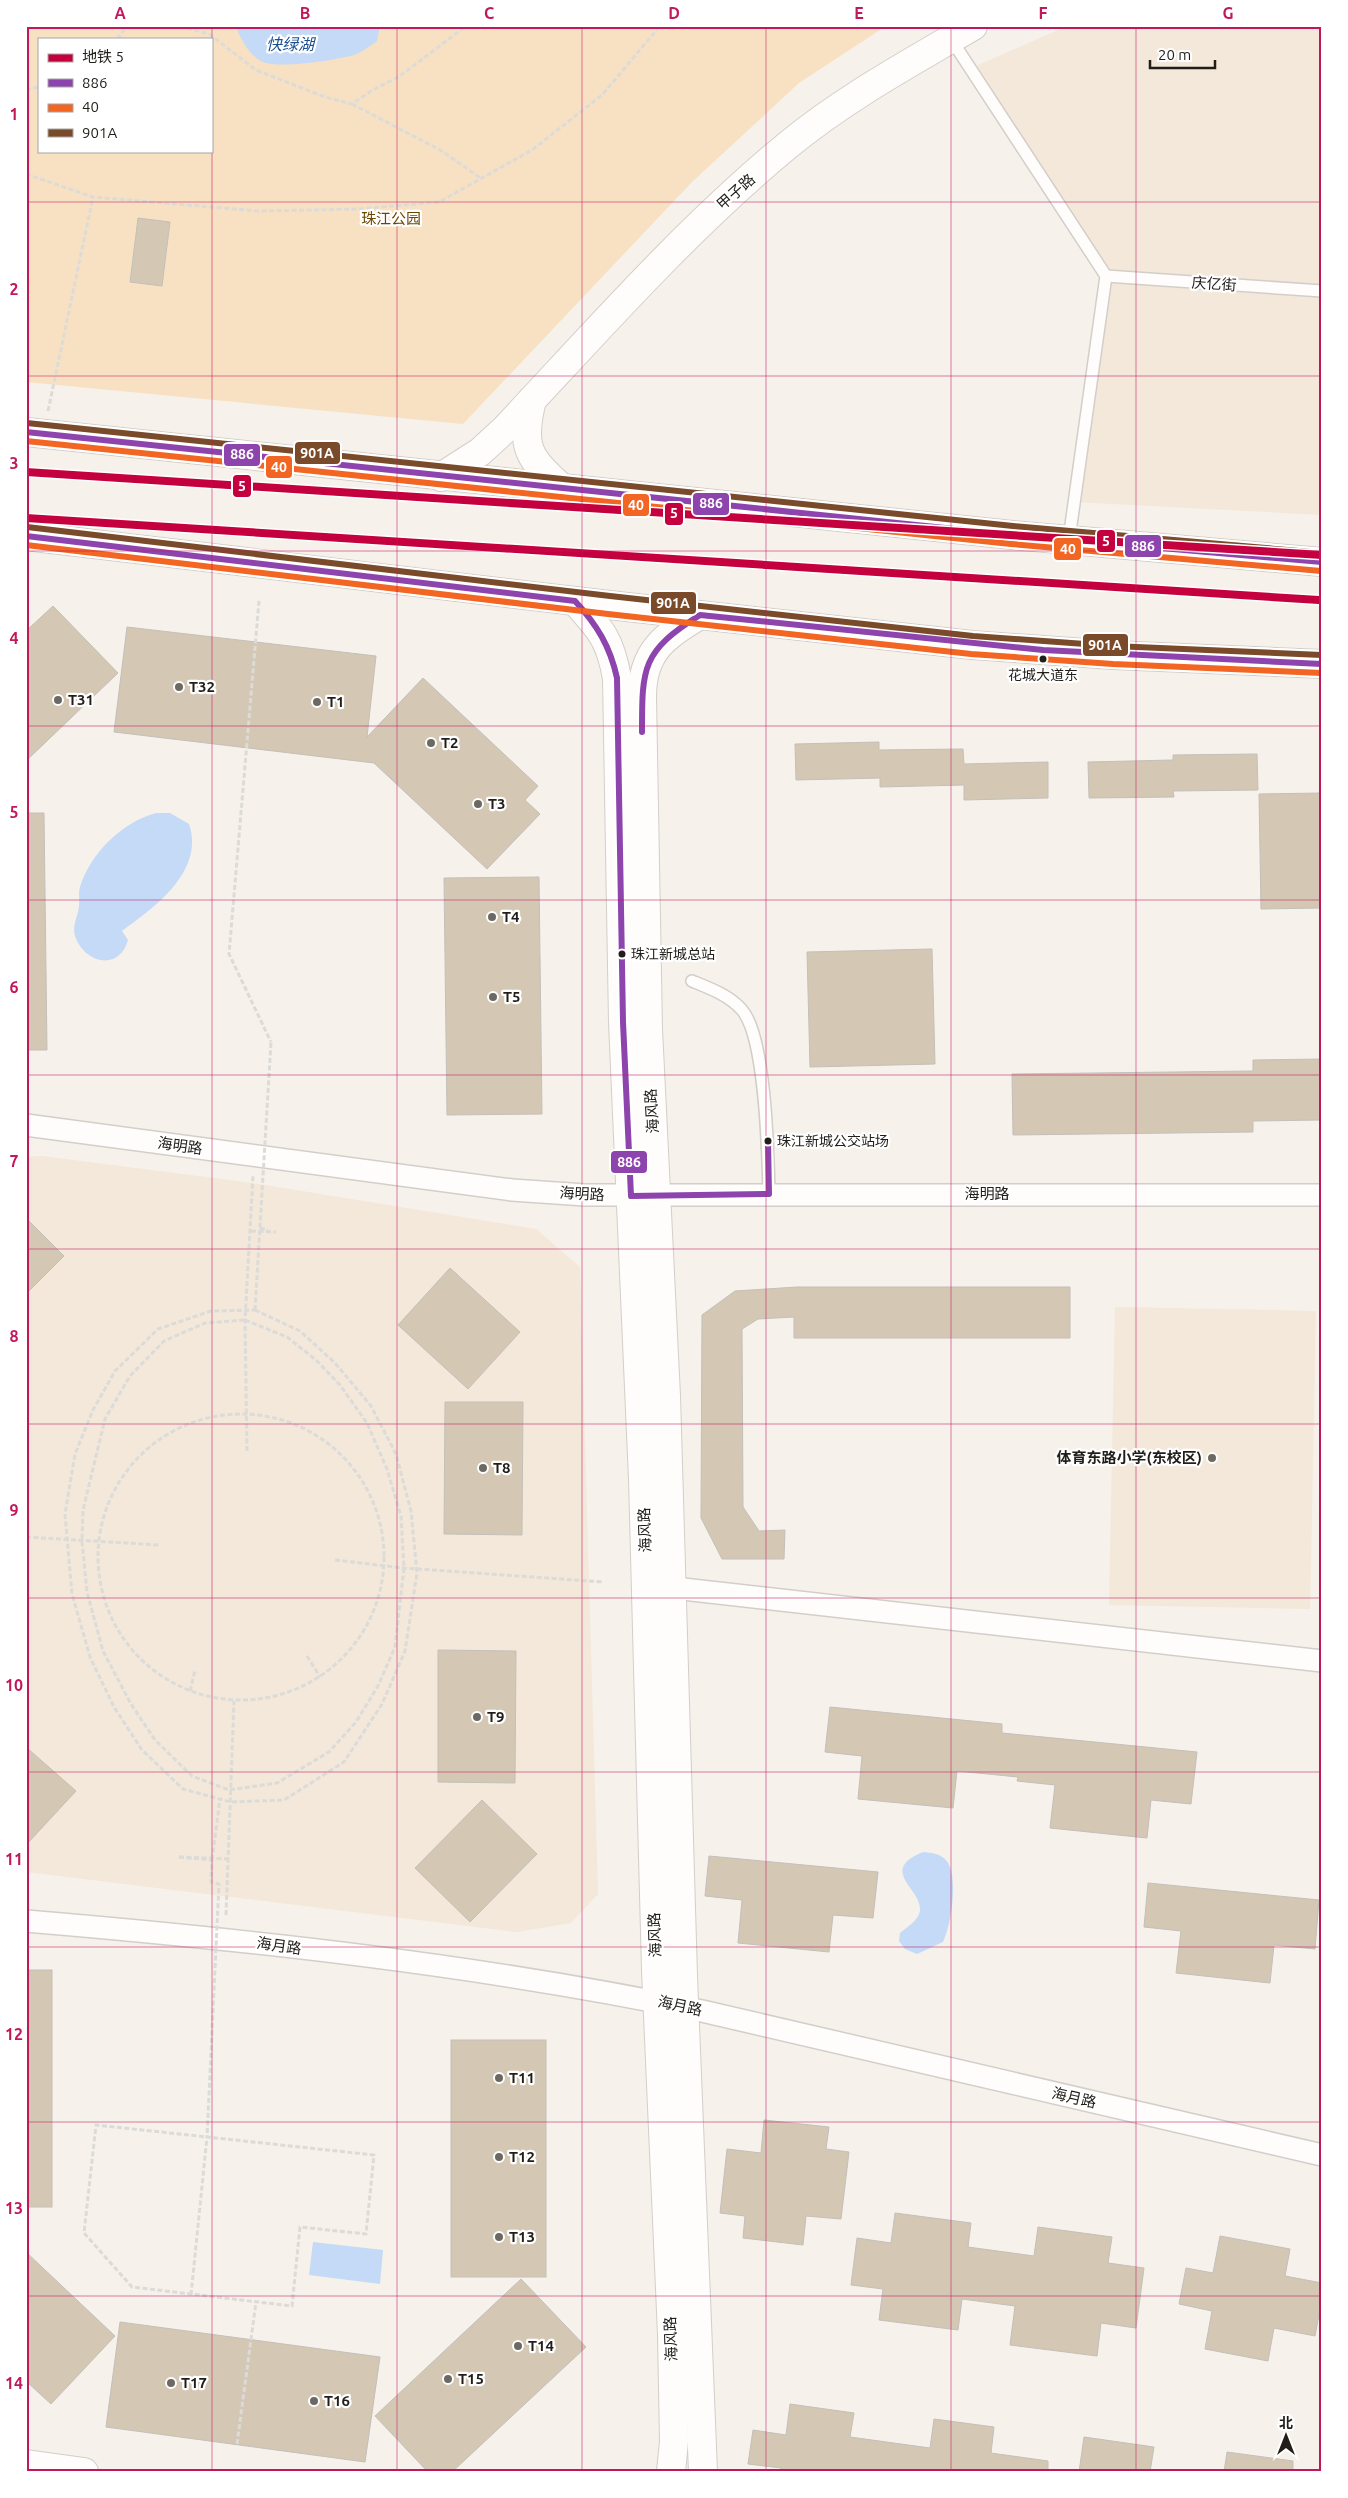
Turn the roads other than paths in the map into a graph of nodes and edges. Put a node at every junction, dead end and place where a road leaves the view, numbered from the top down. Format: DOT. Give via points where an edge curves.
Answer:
graph roads {
  1 [pos="962,33"];
  2 [pos="1106,276"];
  3 [pos="1322,291"];
  4 [pos="532,400"];
  5 [pos="35,433"];
  6 [pos="441,477"];
  7 [pos="563,489"];
  8 [pos="26,536"];
  9 [pos="1069,539"];
  10 [pos="1322,562"];
  11 [pos="574,602"];
  12 [pos="700,615"];
  13 [pos="1322,664"];
  14 [pos="692,981"];
  15 [pos="26,1125"];
  16 [pos="769,1194"];
  17 [pos="1322,1195"];
  18 [pos="643,1196"];
  19 [pos="658,1587"];
  20 [pos="1322,1661"];
  21 [pos="26,1920"];
  22 [pos="657,2002"];
  23 [pos="684,2007"];
  24 [pos="1322,2155"];
  25 [pos="26,2464"];
  26 [pos="84,2472"];
  27 [pos="671,2472"];
  28 [pos="703,2472"];
  1 -- 2 [label="lane"];
  1 -- 4 [label="street, 甲子路" via="871,86 788,145 684,239"];
  2 -- 3 [label="lane, 庆亿街"];
  2 -- 9 [label="lane"];
  4 -- 6 [label="street, 甲子路" via="480,452"];
  4 -- 7 [label="street" via="525,431 526,444 542,470"];
  5 -- 6 [label="street"];
  6 -- 7 [label="street"];
  7 -- 10 [label="street" via="1020,536"];
  8 -- 11 [label="street"];
  11 -- 12 [label="street"];
  11 -- 18 [label="street, 海风路" via="601,630 613,656 616,678 622,1022"];
  12 -- 13 [label="street" via="1044,650"];
  12 -- 18 [label="street, 海风路" via="672,631 658,645 646,665 642,692 648,1029"];
  14 -- 16 [label="lane" via="729,998 748,1020 761,1072 768,1140"];
  15 -- 18 [label="street, 海明路" via="512,1190"];
  16 -- 17 [label="street, 海明路"];
  16 -- 18 [label="street, 海明路"];
  18 -- 19 [label="street, 海风路"];
  19 -- 20 [label="street"];
  19 -- 22 [label="street, 海风路"];
  19 -- 23 [label="street, 海风路"];
  21 -- 22 [label="street, 海月路" via="225,1938 598,1989"];
  22 -- 23 [label="street, 海月路"];
  22 -- 27 [label="street, 海风路" via="672,2334 674,2441"];
  23 -- 24 [label="street, 海月路"];
  23 -- 28 [label="street, 海风路"];
  25 -- 26 [label="street"];
}
